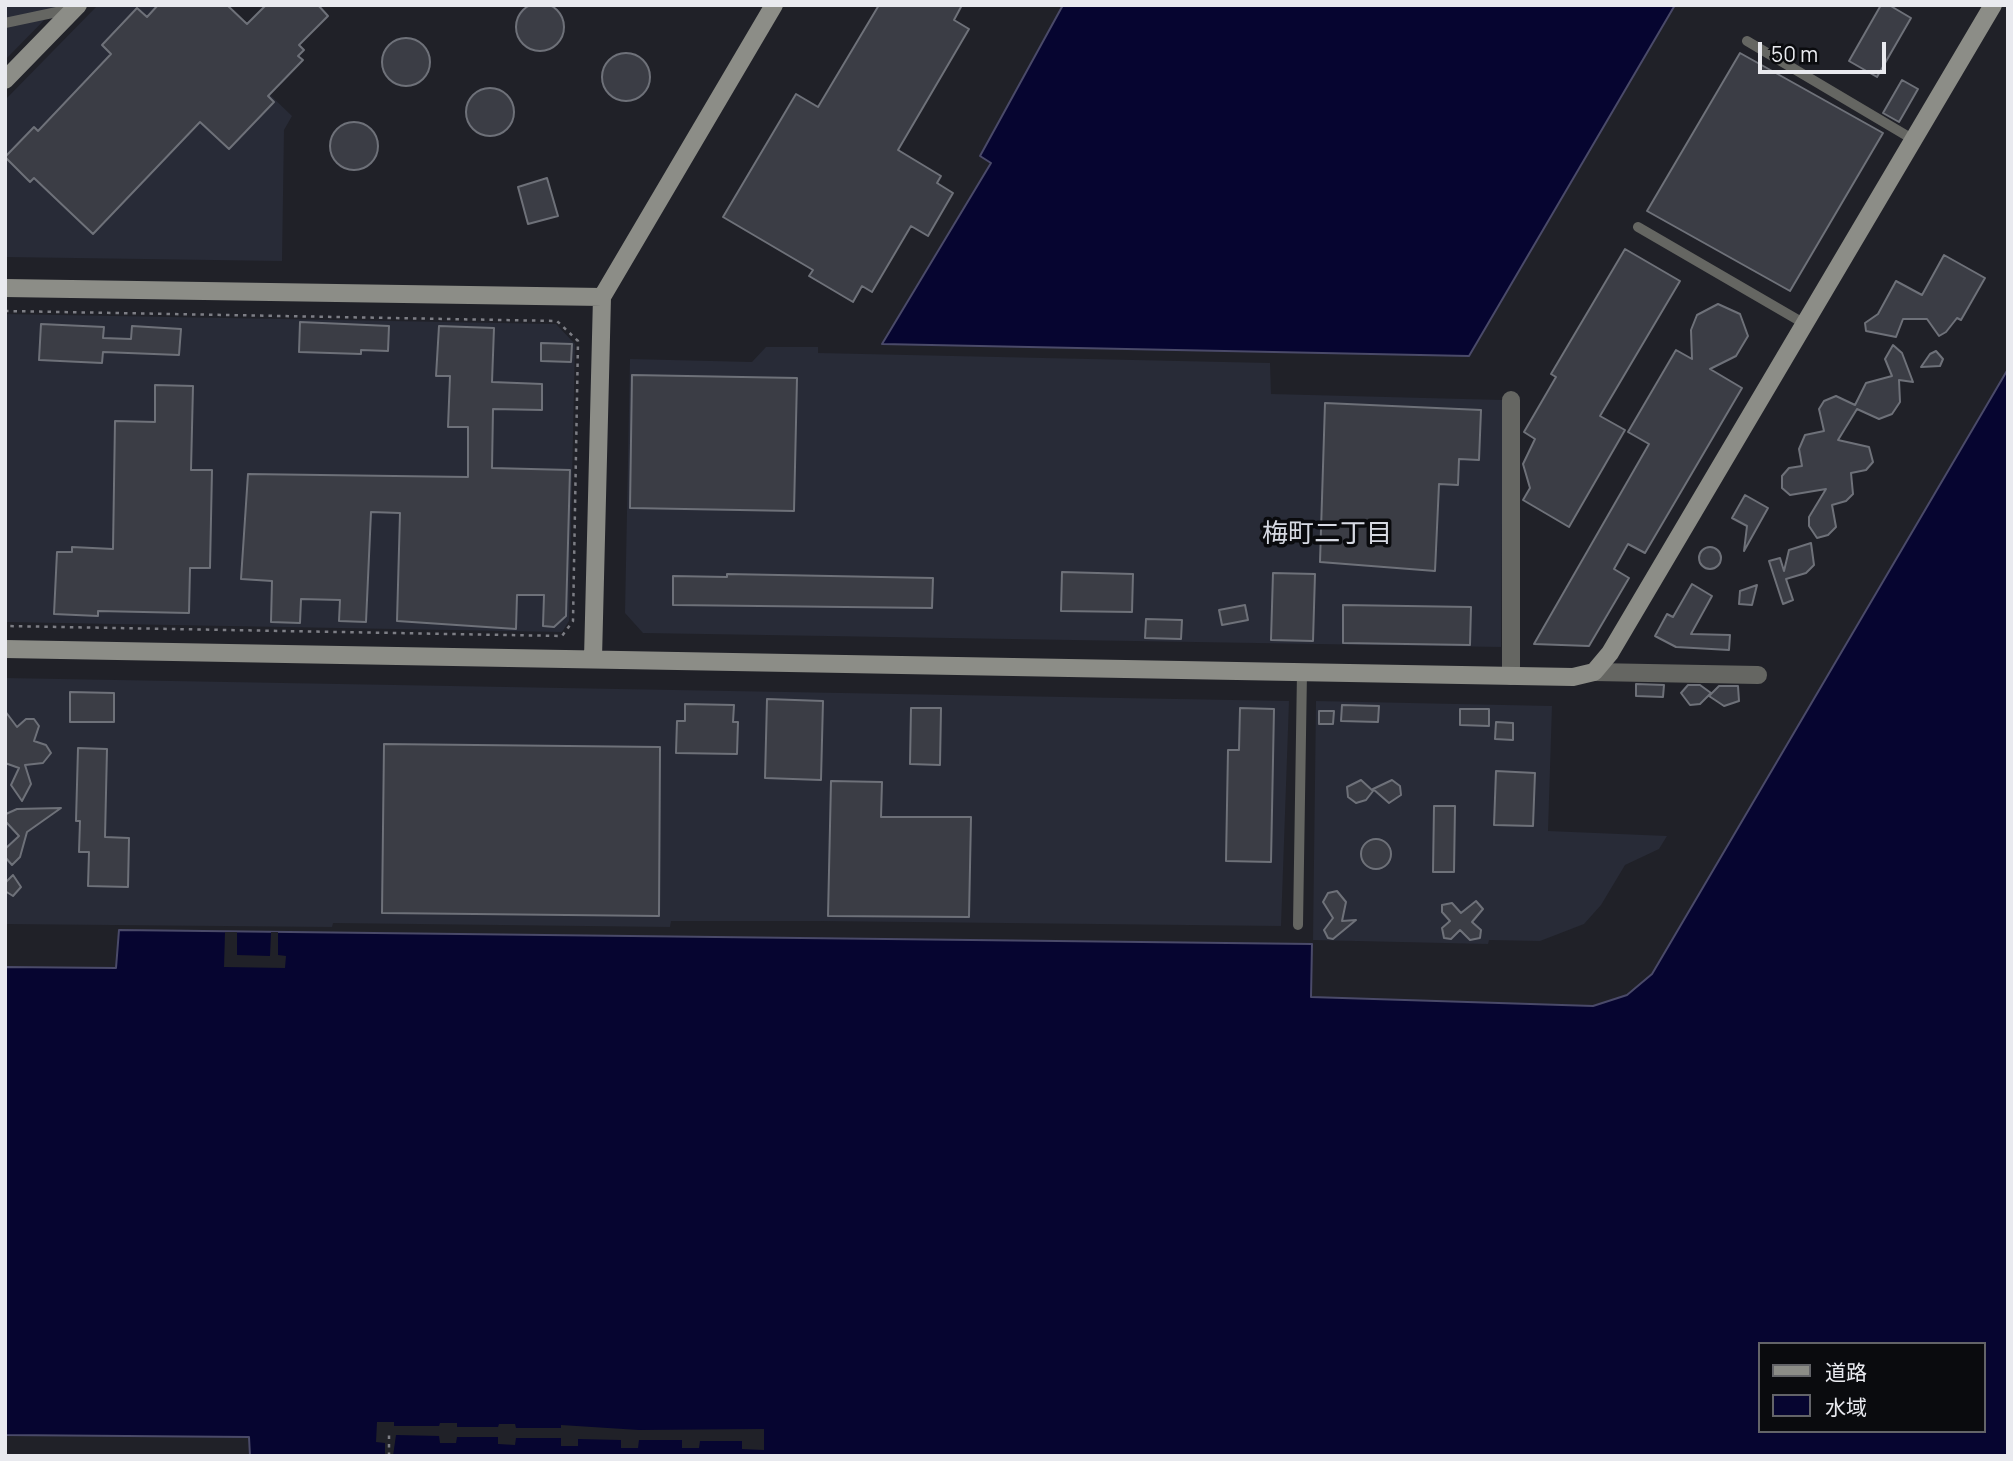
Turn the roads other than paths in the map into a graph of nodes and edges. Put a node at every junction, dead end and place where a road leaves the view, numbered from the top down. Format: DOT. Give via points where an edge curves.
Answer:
graph roads {
  1 [pos="774,5"];
  2 [pos="1993,5"];
  3 [pos="76,7"];
  4 [pos="5,23"];
  5 [pos="1747,41"];
  6 [pos="5,80"];
  7 [pos="1914,139"];
  8 [pos="1638,227"];
  9 [pos="5,288"];
  10 [pos="602,297"];
  11 [pos="1805,324"];
  12 [pos="1511,400"];
  13 [pos="5,649"];
  14 [pos="593,658"];
  15 [pos="1302,672"];
  16 [pos="1594,672"];
  17 [pos="1758,675"];
  18 [pos="1511,676"];
  19 [pos="1298,925"];
  1 -- 10 [label="street"];
  2 -- 7 [label="street"];
  3 -- 4 [label="lane"];
  3 -- 6 [label="street"];
  5 -- 7 [label="lane"];
  7 -- 11 [label="street"];
  8 -- 11 [label="lane"];
  9 -- 10 [label="street"];
  10 -- 14 [label="street"];
  11 -- 16 [label="street" via="1610,653"];
  12 -- 18 [label="street"];
  13 -- 14 [label="street"];
  14 -- 15 [label="street"];
  15 -- 18 [label="street"];
  15 -- 19 [label="lane"];
  16 -- 17 [label="street"];
  16 -- 18 [label="street" via="1573,677"];
}
